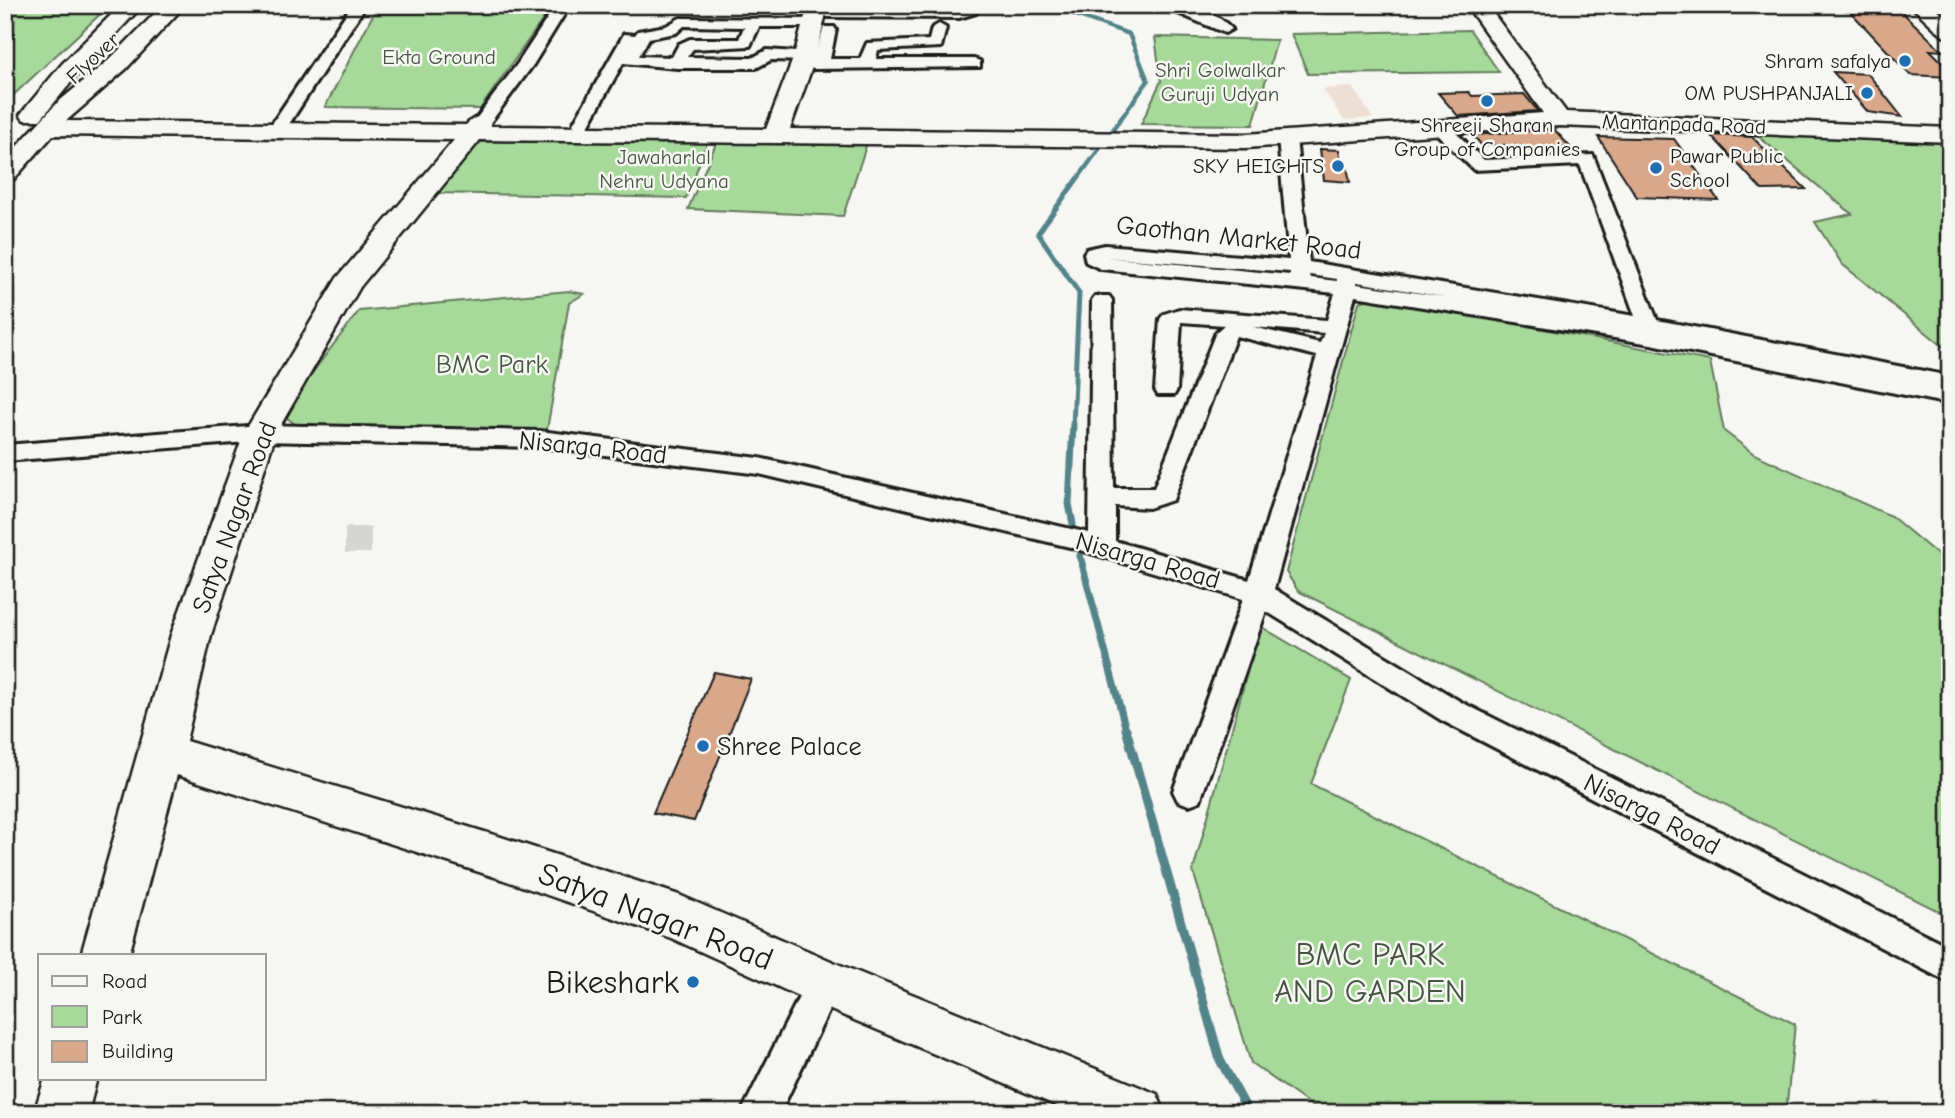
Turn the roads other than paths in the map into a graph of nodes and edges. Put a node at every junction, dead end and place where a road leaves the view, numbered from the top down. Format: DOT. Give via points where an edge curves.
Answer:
graph roads {
  1 [pos="133,5"];
  2 [pos="148,5"];
  3 [pos="163,5"];
  4 [pos="175,5"];
  5 [pos="359,5"];
  6 [pos="563,5"];
  7 [pos="972,5"];
  8 [pos="1166,5"];
  9 [pos="1356,5"];
  10 [pos="1378,5"];
  11 [pos="1476,5"];
  12 [pos="1920,5"];
  13 [pos="1943,5"];
  14 [pos="882,9"];
  15 [pos="928,9"];
  16 [pos="1950,12"];
  17 [pos="658,16"];
  18 [pos="825,19"];
  19 [pos="754,22"];
  20 [pos="939,28"];
  21 [pos="1225,29"];
  22 [pos="633,30"];
  23 [pos="1950,32"];
  24 [pos="813,61"];
  25 [pos="677,63"];
  26 [pos="867,64"];
  27 [pos="974,64"];
  28 [pos="85,77"];
  29 [pos="51,116"];
  30 [pos="1559,119"];
  31 [pos="580,124"];
  32 [pos="279,125"];
  33 [pos="1440,127"];
  34 [pos="476,129"];
  35 [pos="784,132"];
  36 [pos="1950,135"];
  37 [pos="1287,138"];
  38 [pos="5,143"];
  39 [pos="5,174"];
  40 [pos="1301,275"];
  41 [pos="1347,282"];
  42 [pos="1102,300"];
  43 [pos="1652,332"];
  44 [pos="1331,340"];
  45 [pos="1950,383"];
  46 [pos="1921,384"];
  47 [pos="1166,390"];
  48 [pos="1950,397"];
  49 [pos="260,433"];
  50 [pos="5,453"];
  51 [pos="1102,495"];
  52 [pos="1102,547"];
  53 [pos="1259,593"];
  54 [pos="162,752"];
  55 [pos="1189,791"];
  56 [pos="105,954"];
  57 [pos="1950,966"];
  58 [pos="824,983"];
  59 [pos="70,1080"];
  60 [pos="61,1113"];
  61 [pos="760,1113"];
  62 [pos="1138,1113"];
  1 -- 29 [label="street" via="70,69"];
  2 -- 28 [label="street, Flyover"];
  3 -- 28 [label="street, Flyover"];
  4 -- 29 [label="street" via="118,64"];
  5 -- 32 [label="street"];
  6 -- 34 [label="street"];
  7 -- 15 [label="street" via="965,13"];
  8 -- 21 [label="street" via="1198,14"];
  9 -- 10 [label="street"];
  11 -- 30 [label="street"];
  12 -- 23 [label="street"];
  13 -- 16 [label="street"];
  14 -- 15 [label="street"];
  14 -- 18 [label="street"];
  17 -- 18 [label="street"];
  18 -- 19 [label="street"];
  18 -- 24 [label="street"];
  19 -- 25 [label="street" via="745,43 690,44"];
  19 -- 25 [label="street" via="680,22 671,30 647,32 629,61"];
  20 -- 26 [label="street" via="936,44 872,46"];
  22 -- 31 [label="street"];
  24 -- 25 [label="street" via="767,55 756,63"];
  24 -- 26 [label="street"];
  24 -- 35 [label="street"];
  26 -- 27 [label="street"];
  28 -- 29 [label="street, Flyover"];
  29 -- 32 [label="street"];
  29 -- 38 [label="street"];
  29 -- 39 [label="street"];
  30 -- 33 [label="street, Mantanpada Road"];
  30 -- 36 [label="street, Mantanpada Road"];
  31 -- 34 [label="street"];
  31 -- 35 [label="street"];
  32 -- 34 [label="street"];
  33 -- 37 [label="street, Mantanpada Road"];
  33 -- 43 [label="street" via="1480,166 1587,159"];
  34 -- 35 [label="street"];
  34 -- 49 [label="street, Satya Nagar Road" via="347,284"];
  35 -- 37 [label="street, Mantanpada Road"];
  37 -- 40 [label="street"];
  40 -- 40 [label="street, Gaothan Market Road" via="1101,263 1093,258 1094,253 1105,251"];
  40 -- 41 [label="street, Gaothan Market Road"];
  41 -- 43 [label="street, Gaothan Market Road"];
  41 -- 44 [label="street"];
  42 -- 51 [label="street"];
  43 -- 46 [label="street, Gaothan Market Road"];
  44 -- 47 [label="street" via="1179,315 1171,319"];
  44 -- 51 [label="street" via="1227,332 1164,494 1141,500"];
  44 -- 53 [label="street"];
  45 -- 46 [label="street, Gaothan Market Road"];
  46 -- 48 [label="street, Gaothan Market Road"];
  49 -- 50 [label="street, Nisarga Road"];
  49 -- 52 [label="street, Nisarga Road" via="540,439 759,466"];
  49 -- 54 [label="street, Satya Nagar Road" via="191,635"];
  51 -- 52 [label="street"];
  52 -- 53 [label="street, Nisarga Road"];
  53 -- 55 [label="street"];
  53 -- 57 [label="street, Nisarga Road" via="1451,711"];
  54 -- 56 [label="street, Satya Nagar Road"];
  54 -- 58 [label="street, Satya Nagar Road" via="679,918"];
  58 -- 61 [label="street"];
  58 -- 62 [label="street, Satya Nagar Road"];
  59 -- 60 [label="street"];
}
